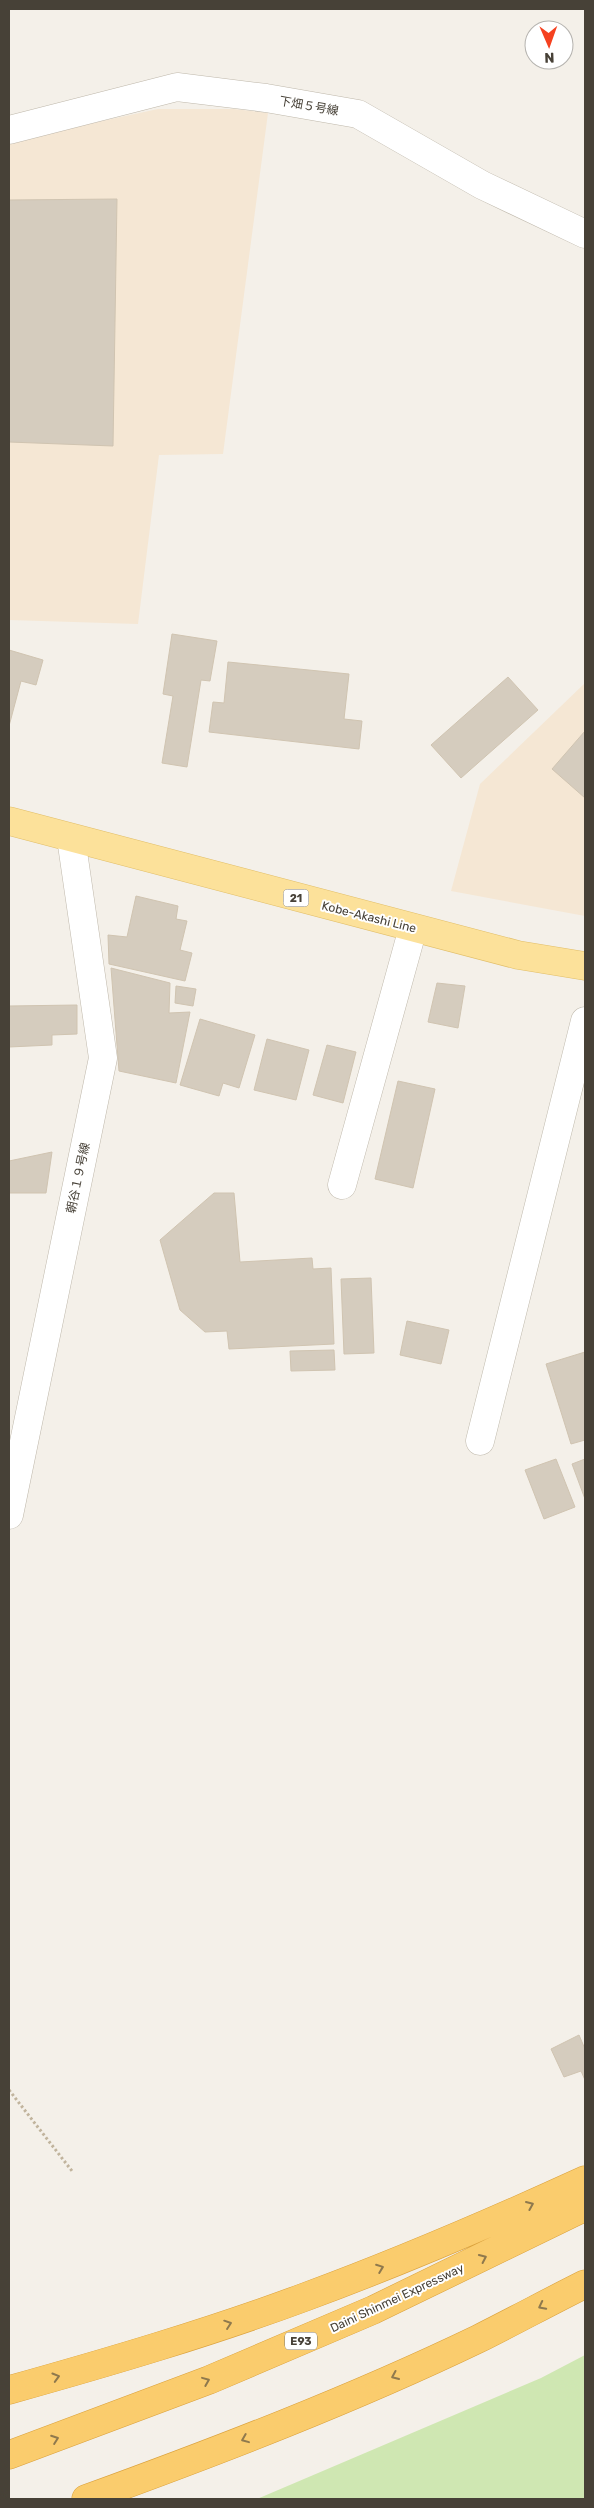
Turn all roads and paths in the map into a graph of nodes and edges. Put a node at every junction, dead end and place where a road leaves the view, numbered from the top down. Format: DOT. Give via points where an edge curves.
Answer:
graph roads {
  1 [pos="9,130"];
  2 [pos="585,234"];
  3 [pos="9,821"];
  4 [pos="71,838"];
  5 [pos="413,928"];
  6 [pos="585,966"];
  7 [pos="585,1021"];
  8 [pos="342,1185"];
  9 [pos="480,1441"];
  10 [pos="9,1515"];
  11 [pos="9,2090"];
  12 [pos="72,2171"];
  13 [pos="585,2180"];
  14 [pos="585,2207"];
  15 [pos="585,2284"];
  16 [pos="9,2390"];
  17 [pos="9,2456"];
  18 [pos="86,2499"];
  1 -- 2 [label="street, 下畑５号線" via="177,87 358,114 482,185"];
  3 -- 4 [label="main road, Kobe-Akashi Line / 21"];
  4 -- 5 [label="main road, Kobe-Akashi Line / 21"];
  4 -- 10 [label="street, 朝谷１９号線" via="103,1058"];
  5 -- 6 [label="main road, Kobe-Akashi Line / 21" via="518,955"];
  5 -- 8 [label="street"];
  7 -- 9 [label="street"];
  11 -- 12 [label="path"];
  16 -- 13 [label="highway, one-way" via="194,2336 305,2297 420,2252"];
  17 -- 14 [label="highway, Daini Shinmei Expressway / E93, one-way" via="210,2380 373,2310"];
  15 -- 18 [label="highway, one-way" via="476,2339 332,2404 184,2464"];
}
